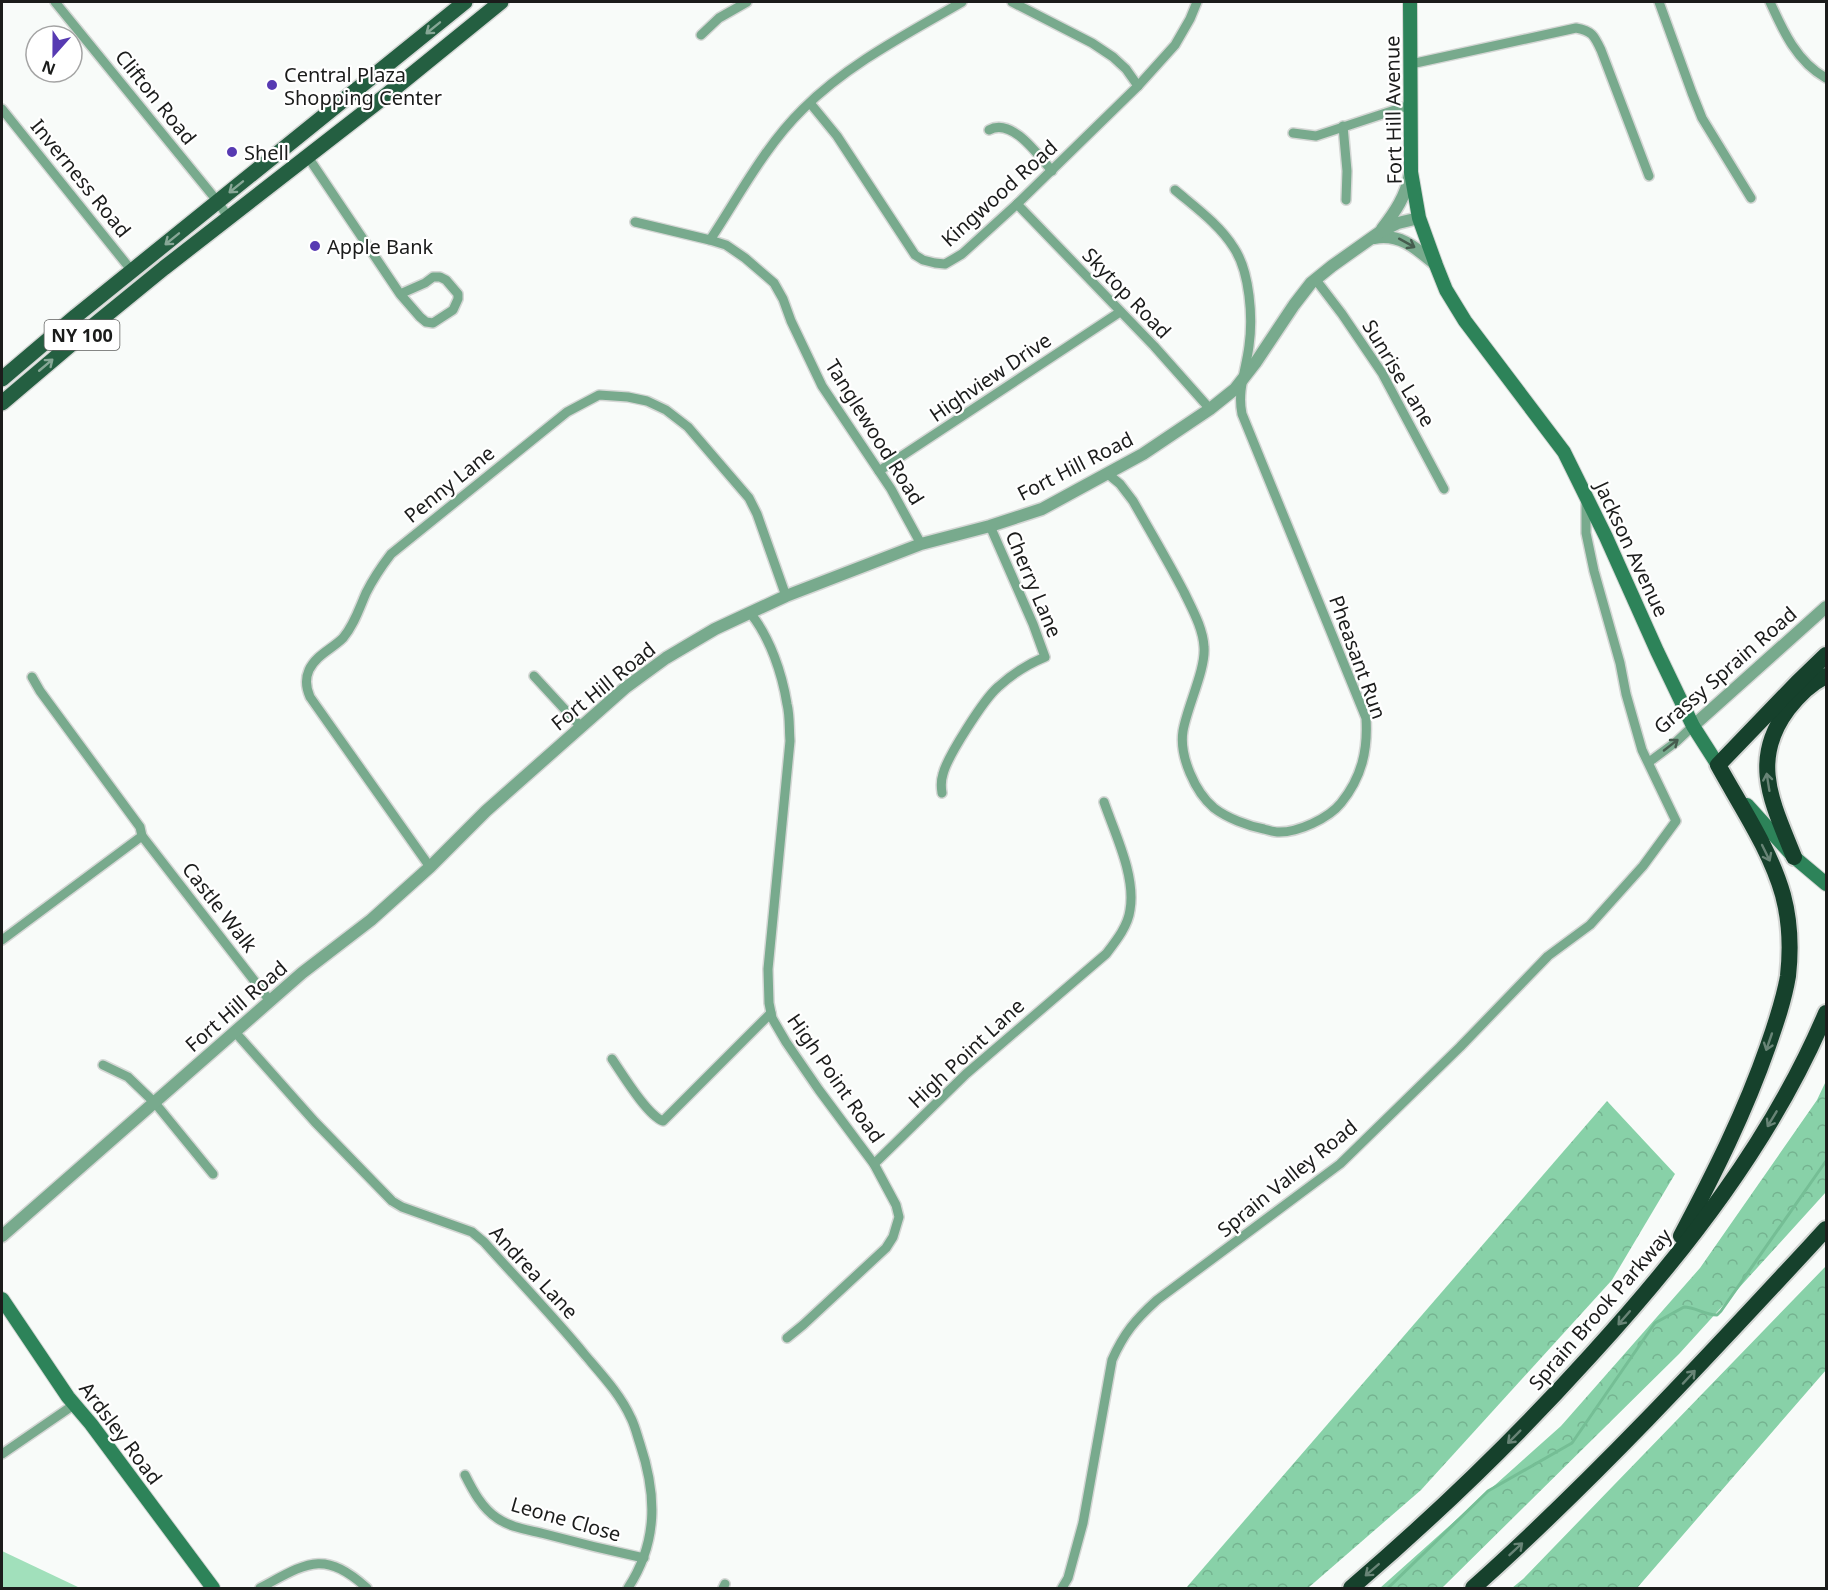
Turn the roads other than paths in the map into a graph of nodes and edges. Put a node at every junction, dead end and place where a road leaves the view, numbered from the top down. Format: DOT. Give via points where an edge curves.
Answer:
graph roads {
  1 [pos="55,2"];
  2 [pos="465,2"];
  3 [pos="501,2"];
  4 [pos="747,2"];
  5 [pos="962,2"];
  6 [pos="1012,2"];
  7 [pos="1197,2"];
  8 [pos="1410,2"];
  9 [pos="1659,2"];
  10 [pos="1770,2"];
  11 [pos="701,35"];
  12 [pos="1411,64"];
  13 [pos="1827,78"];
  14 [pos="1138,86"];
  15 [pos="810,103"];
  16 [pos="1410,105"];
  17 [pos="2,109"];
  18 [pos="1343,126"];
  19 [pos="989,130"];
  20 [pos="1293,133"];
  21 [pos="308,157"];
  22 [pos="1052,171"];
  23 [pos="1411,172"];
  24 [pos="1649,176"];
  25 [pos="1175,190"];
  26 [pos="1751,198"];
  27 [pos="1346,200"];
  28 [pos="218,202"];
  29 [pos="1017,204"];
  30 [pos="228,217"];
  31 [pos="1419,218"];
  32 [pos="635,222"];
  33 [pos="1376,235"];
  34 [pos="710,240"];
  35 [pos="1436,265"];
  36 [pos="132,271"];
  37 [pos="1316,280"];
  38 [pos="400,294"];
  39 [pos="1120,312"];
  40 [pos="2,379"];
  41 [pos="1242,379"];
  42 [pos="2,404"];
  43 [pos="1210,409"];
  44 [pos="879,471"];
  45 [pos="1108,474"];
  46 [pos="1444,489"];
  47 [pos="1586,494"];
  48 [pos="990,526"];
  49 [pos="921,544"];
  50 [pos="786,596"];
  51 [pos="1827,607"];
  52 [pos="751,614"];
  53 [pos="1827,655"];
  54 [pos="534,676"];
  55 [pos="1827,676"];
  56 [pos="32,677"];
  57 [pos="1693,726"];
  58 [pos="581,728"];
  59 [pos="1649,762"];
  60 [pos="1718,765"];
  61 [pos="942,793"];
  62 [pos="1104,802"];
  63 [pos="142,836"];
  64 [pos="1794,857"];
  65 [pos="430,867"];
  66 [pos="1827,884"];
  67 [pos="2,940"];
  68 [pos="270,1001"];
  69 [pos="771,1013"];
  70 [pos="1827,1013"];
  71 [pos="235,1032"];
  72 [pos="612,1059"];
  73 [pos="103,1065"];
  74 [pos="155,1103"];
  75 [pos="874,1164"];
  76 [pos="213,1174"];
  77 [pos="1827,1229"];
  78 [pos="2,1236"];
  79 [pos="1827,1246"];
  80 [pos="1661,1274"];
  81 [pos="2,1299"];
  82 [pos="787,1338"];
  83 [pos="1725,1338"];
  84 [pos="75,1404"];
  85 [pos="2,1454"];
  86 [pos="465,1475"];
  87 [pos="644,1558"];
  88 [pos="213,1588"];
  89 [pos="260,1588"];
  90 [pos="367,1588"];
  91 [pos="628,1588"];
  92 [pos="1062,1588"];
  93 [pos="1351,1588"];
  94 [pos="1473,1588"];
  1 -- 28 [label="street, Clifton Road"];
  2 -- 28 [label="main road, NY 100, one-way"];
  3 -- 21 [label="main road, NY 100"];
  4 -- 11 [label="street" via="719,18"];
  5 -- 15 [label="street" via="885,46"];
  6 -- 14 [label="street" via="1113,57"];
  7 -- 14 [label="street, Kingwood Road" via="1175,45"];
  8 -- 12 [label="main road, Fort Hill Avenue"];
  9 -- 26 [label="street" via="1702,118"];
  10 -- 13 [label="street" via="1793,47 1808,65"];
  12 -- 16 [label="main road, Fort Hill Avenue"];
  12 -- 24 [label="street" via="1576,28 1588,30 1601,50"];
  14 -- 22 [label="street, Kingwood Road"];
  15 -- 29 [label="street, Kingwood Road" via="844,146 907,244 923,260 945,264 954,260"];
  15 -- 34 [label="street" via="777,139"];
  16 -- 18 [label="street"];
  16 -- 23 [label="main road, Fort Hill Avenue"];
  17 -- 36 [label="street, Inverness Road"];
  18 -- 20 [label="street" via="1316,136"];
  18 -- 27 [label="street"];
  19 -- 22 [label="street" via="1007,128 1033,148"];
  21 -- 30 [label="main road, NY 100"];
  21 -- 38 [label="street"];
  22 -- 29 [label="street, Kingwood Road"];
  23 -- 31 [label="main road, Fort Hill Avenue"];
  23 -- 33 [label="street" via="1400,204"];
  25 -- 41 [label="street, Pheasant Run" via="1219,229 1240,259 1251,327"];
  28 -- 30 [label="street, Clifton Road"];
  28 -- 36 [label="main road, NY 100, one-way"];
  29 -- 39 [label="street, Skytop Road"];
  42 -- 30 [label="main road, NY 100, one-way"];
  31 -- 33 [label="street, Fort Hill Road" via="1398,223"];
  31 -- 35 [label="main road, Jackson Avenue"];
  32 -- 34 [label="street, Tanglewood Road"];
  33 -- 35 [label="street, one-way" via="1402,239"];
  33 -- 37 [label="street, Fort Hill Road"];
  34 -- 44 [label="street, Tanglewood Road" via="726,245 774,283 822,386"];
  35 -- 47 [label="main road, Jackson Avenue" via="1465,321 1564,452"];
  36 -- 40 [label="main road, NY 100"];
  37 -- 41 [label="street, Fort Hill Road"];
  37 -- 46 [label="street, Sunrise Lane" via="1382,373"];
  38 -- 38 [label="street" via="440,277 458,294 458,299 453,310 433,323 420,317"];
  39 -- 43 [label="street, Skytop Road"];
  39 -- 44 [label="street, Highview Drive"];
  41 -- 43 [label="street, Fort Hill Road"];
  41 -- 45 [label="street, Pheasant Run" via="1242,414 1366,718 1366,752 1360,772 1339,805 1318,821 1296,830 1258,828 1214,807 1193,781 1183,732 1203,661 1198,620 1133,501"];
  43 -- 45 [label="street, Fort Hill Road"];
  44 -- 49 [label="street, Tanglewood Road"];
  45 -- 48 [label="street, Fort Hill Road" via="1042,509"];
  47 -- 57 [label="main road, Jackson Avenue"];
  47 -- 59 [label="street" via="1586,533 1594,571 1642,750"];
  48 -- 49 [label="street, Fort Hill Road"];
  48 -- 61 [label="street, Cherry Lane" via="1045,657 1009,677 983,704 949,758 943,772"];
  49 -- 50 [label="street, Fort Hill Road"];
  50 -- 52 [label="street, Fort Hill Road"];
  50 -- 65 [label="street, Penny Lane" via="748,498 688,427 666,410 628,397 599,395 567,412 391,554 377,572 357,618 309,669 310,697"];
  51 -- 57 [label="street, Grassy Sprain Road"];
  52 -- 58 [label="street, Fort Hill Road" via="715,629 666,658"];
  52 -- 69 [label="street, High Point Road" via="779,671 788,705 790,741 768,969"];
  53 -- 60 [label="highway"];
  54 -- 58 [label="street"];
  64 -- 55 [label="highway, one-way" via="1771,795 1767,756 1775,730 1792,704"];
  56 -- 63 [label="street, Castle Walk" via="140,827"];
  59 -- 57 [label="street, Grassy Sprain Road, one-way"];
  57 -- 60 [label="main road, Jackson Avenue"];
  58 -- 65 [label="street, Fort Hill Road" via="486,811"];
  59 -- 92 [label="street, Sprain Valley Road" via="1676,821 1643,866 1590,925 1548,956 1340,1164 1157,1300 1121,1339 1112,1360 1083,1523"];
  60 -- 64 [label="main road, Jackson Avenue" via="1742,799"];
  60 -- 80 [label="highway, one-way" via="1779,884 1788,924 1788,976 1751,1092 1721,1161"];
  62 -- 75 [label="street, High Point Lane" via="1128,869 1131,893 1130,912 1119,938 1106,954 966,1074"];
  63 -- 67 [label="street"];
  63 -- 68 [label="street, Castle Walk"];
  64 -- 66 [label="main road, Jackson Avenue"];
  65 -- 68 [label="street, Fort Hill Road"];
  68 -- 71 [label="street, Fort Hill Road"];
  69 -- 72 [label="street" via="663,1121 648,1109"];
  69 -- 75 [label="street, High Point Road" via="786,1042"];
  70 -- 80 [label="highway, Sprain Brook Parkway, one-way" via="1790,1089 1754,1149"];
  71 -- 74 [label="street, Fort Hill Road"];
  71 -- 87 [label="street, Andrea Lane" via="392,1201 471,1232 484,1242 612,1387 631,1418 651,1484 652,1526"];
  73 -- 74 [label="street" via="128,1077"];
  74 -- 76 [label="street"];
  74 -- 78 [label="street, Fort Hill Road"];
  75 -- 82 [label="street, High Point Road" via="900,1217 893,1237 874,1261"];
  77 -- 83 [label="highway"];
  79 -- 83 [label="highway"];
  80 -- 93 [label="highway, Sprain Brook Parkway, one-way" via="1532,1418 1431,1517"];
  81 -- 84 [label="main road, Ardsley Road"];
  94 -- 83 [label="highway, one-way" via="1597,1472"];
  84 -- 85 [label="street"];
  84 -- 88 [label="main road, Ardsley Road"];
  86 -- 87 [label="street, Leone Close" via="484,1508 512,1526"];
  87 -- 91 [label="street, Andrea Lane"];
  89 -- 90 [label="street" via="300,1566 324,1564 351,1574"];
}
